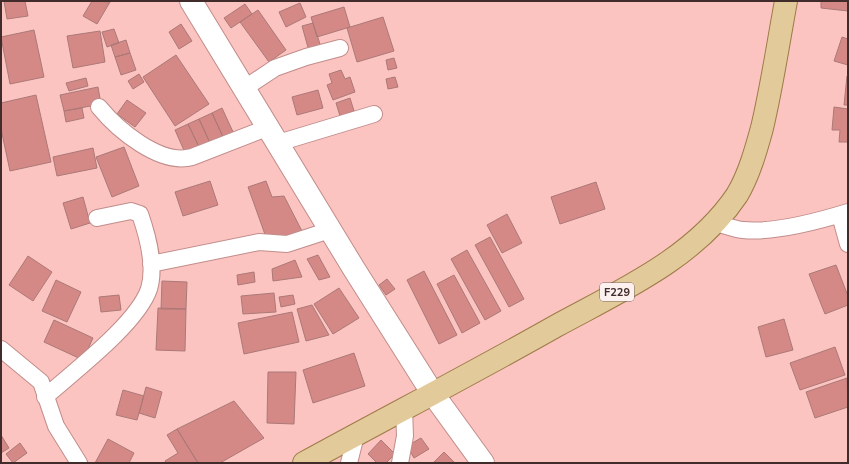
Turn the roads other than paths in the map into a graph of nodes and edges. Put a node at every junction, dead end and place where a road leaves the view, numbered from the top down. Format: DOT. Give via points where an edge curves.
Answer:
graph roads {
  1 [pos="191,1"];
  2 [pos="786,1"];
  3 [pos="340,48"];
  4 [pos="245,88"];
  5 [pos="99,107"];
  6 [pos="374,114"];
  7 [pos="274,135"];
  8 [pos="844,214"];
  9 [pos="96,218"];
  10 [pos="716,223"];
  11 [pos="330,230"];
  12 [pos="848,244"];
  13 [pos="152,264"];
  14 [pos="1,349"];
  15 [pos="433,394"];
  16 [pos="45,397"];
  17 [pos="404,408"];
  18 [pos="356,435"];
  19 [pos="79,463"];
  20 [pos="304,463"];
  21 [pos="349,463"];
  22 [pos="400,463"];
  23 [pos="483,463"];
  1 -- 4 [label="main road"];
  2 -- 10 [label="main road, F229" via="777,58 756,150 738,193"];
  3 -- 4 [label="street" via="306,56 275,68"];
  4 -- 7 [label="main road"];
  5 -- 7 [label="street" via="134,140 156,152 180,159"];
  6 -- 7 [label="street"];
  7 -- 11 [label="main road"];
  8 -- 10 [label="street" via="763,230 742,230"];
  8 -- 12 [label="street"];
  9 -- 13 [label="street" via="131,210 140,214"];
  10 -- 15 [label="main road, F229" via="677,255 633,283"];
  11 -- 13 [label="street" via="287,244 259,242"];
  11 -- 15 [label="main road"];
  13 -- 16 [label="street" via="148,290 129,320 107,343"];
  14 -- 16 [label="street" via="40,382"];
  15 -- 17 [label="main road, F229"];
  15 -- 23 [label="main road"];
  16 -- 19 [label="street" via="56,426"];
  17 -- 18 [label="main road, F229"];
  17 -- 22 [label="street" via="405,436"];
  18 -- 20 [label="main road, F229"];
  18 -- 21 [label="street"];
}
